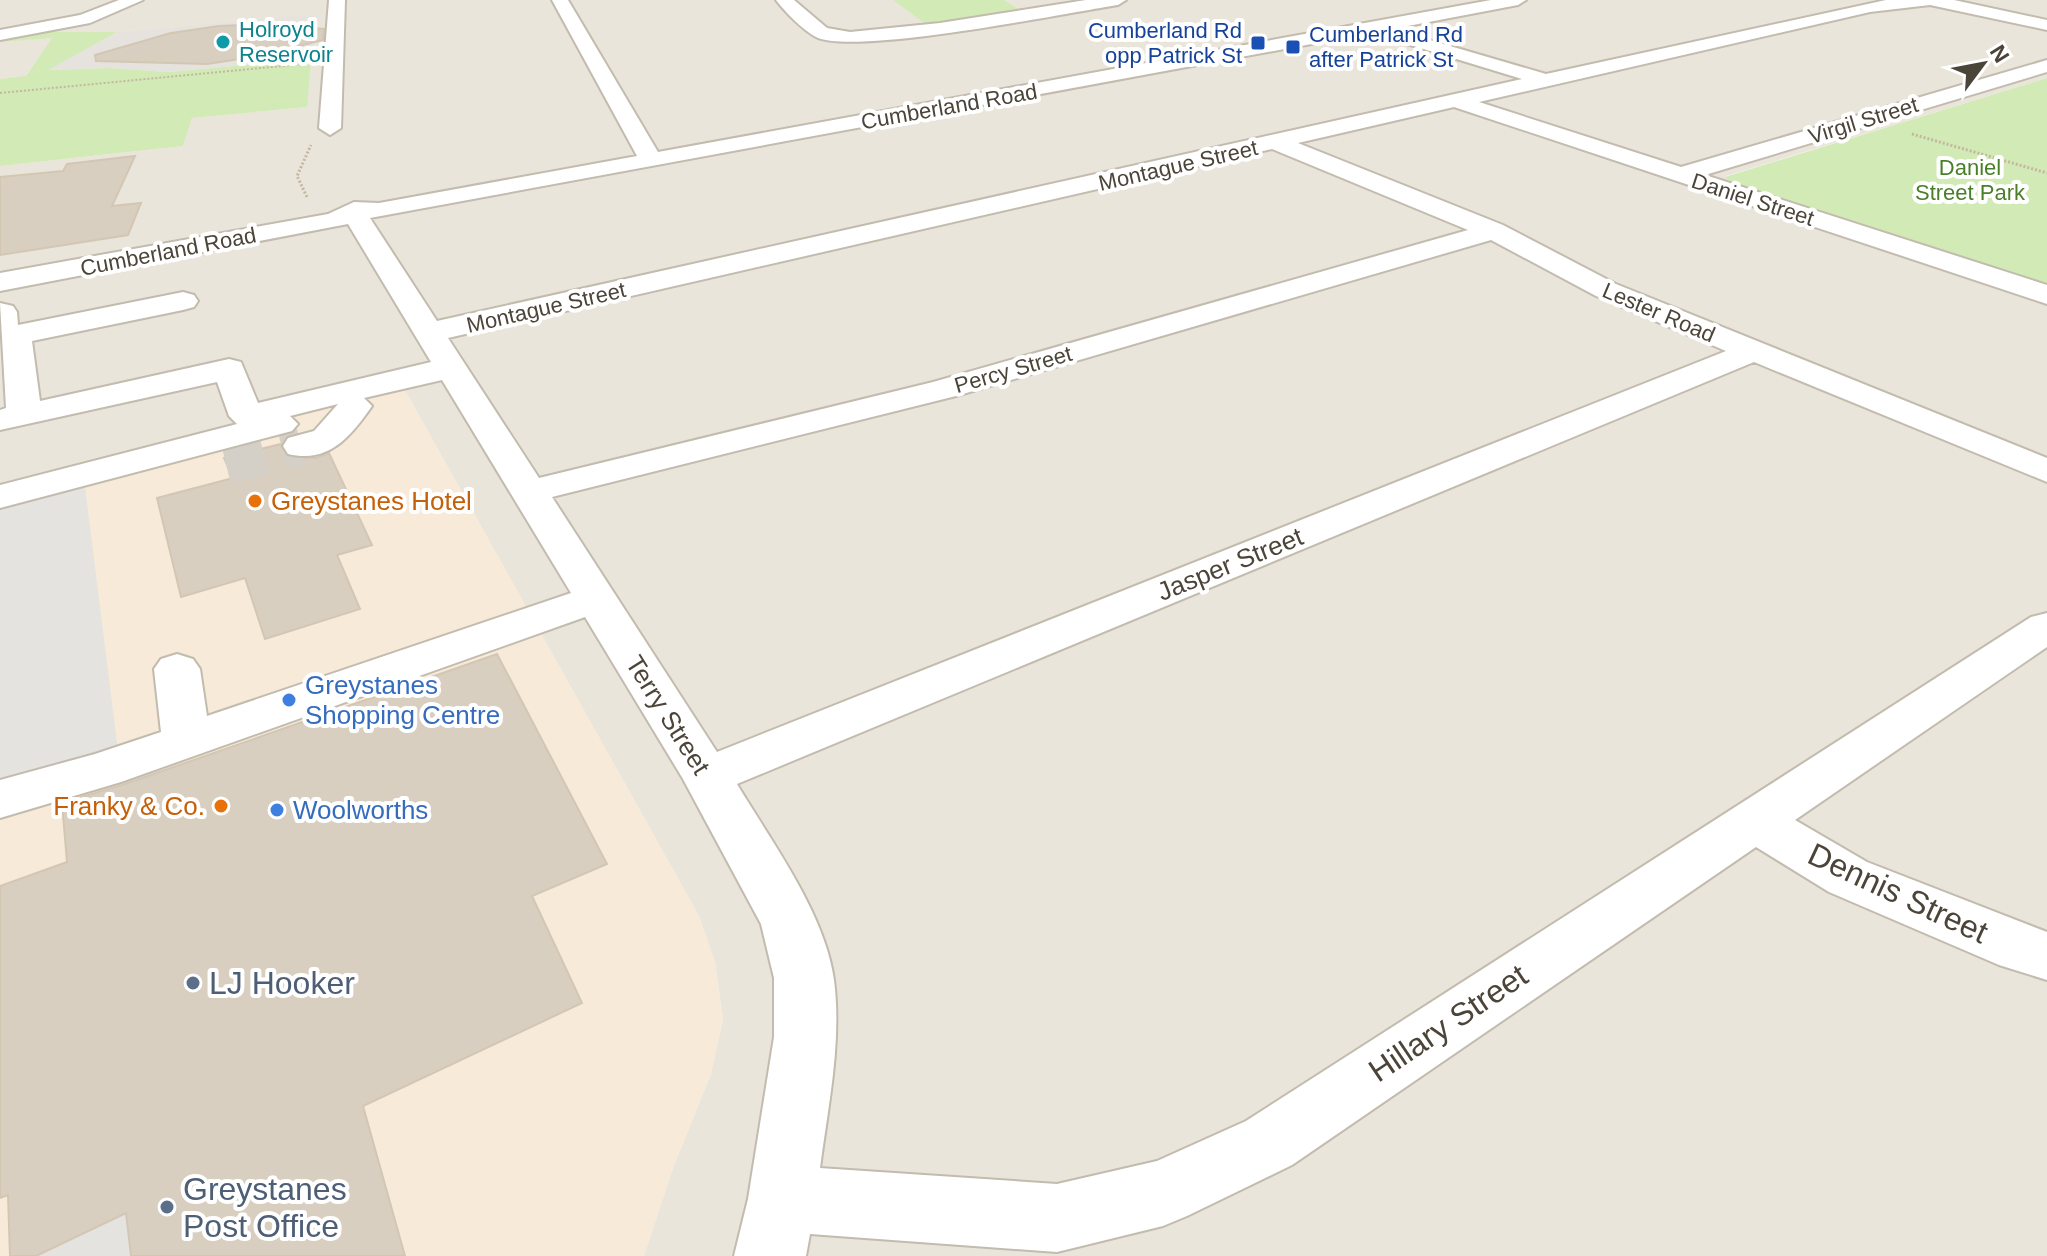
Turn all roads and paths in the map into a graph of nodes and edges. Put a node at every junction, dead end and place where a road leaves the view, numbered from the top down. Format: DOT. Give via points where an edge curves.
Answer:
graph roads {
  1 [pos="135,0"];
  2 [pos="337,0"];
  3 [pos="560,0"];
  4 [pos="784,0"];
  5 [pos="1118,0"];
  6 [pos="1518,0"];
  7 [pos="1929,0"];
  8 [pos="1390,4"];
  9 [pos="1426,17"];
  10 [pos="2047,25"];
  11 [pos="1370,28"];
  12 [pos="0,35"];
  13 [pos="850,37"];
  14 [pos="839,54"];
  15 [pos="332,62"];
  16 [pos="2047,66"];
  17 [pos="1548,81"];
  18 [pos="0,93"];
  19 [pos="1459,102"];
  20 [pos="1880,115"];
  21 [pos="330,128"];
  22 [pos="1277,143"];
  23 [pos="651,161"];
  24 [pos="2047,173"];
  25 [pos="1679,175"];
  26 [pos="309,200"];
  27 [pos="359,218"];
  28 [pos="1494,231"];
  29 [pos="0,282"];
  30 [pos="2047,295"];
  31 [pos="183,301"];
  32 [pos="12,336"];
  33 [pos="1753,351"];
  34 [pos="444,361"];
  35 [pos="355,406"];
  36 [pos="12,418"];
  37 [pos="301,446"];
  38 [pos="143,461"];
  39 [pos="226,464"];
  40 [pos="2047,471"];
  41 [pos="528,492"];
  42 [pos="0,497"];
  43 [pos="594,599"];
  44 [pos="2047,627"];
  45 [pos="177,669"];
  46 [pos="187,741"];
  47 [pos="707,776"];
  48 [pos="0,799"];
  49 [pos="1753,820"];
  50 [pos="2047,956"];
  51 [pos="782,1199"];
  52 [pos="770,1256"];
  1 -- 12 [label="street" via="84,19"];
  2 -- 15 [label="street"];
  3 -- 23 [label="street"];
  4 -- 13 [label="street" via="822,33"];
  5 -- 13 [label="street"];
  6 -- 9 [label="street, Cumberland Road"];
  7 -- 10 [label="street, Montague Street"];
  7 -- 17 [label="street, Montague Street" via="1870,7"];
  8 -- 9 [label="street"];
  9 -- 11 [label="street, Cumberland Road"];
  11 -- 17 [label="street"];
  11 -- 23 [label="street, Cumberland Road"];
  13 -- 14 [label="street" via="855,50"];
  15 -- 18 [label="path"];
  15 -- 21 [label="street"];
  16 -- 20 [label="street, Virgil Street"];
  17 -- 19 [label="street, Montague Street"];
  19 -- 22 [label="street, Montague Street"];
  19 -- 25 [label="street, Daniel Street"];
  20 -- 24 [label="path" via="1915,136"];
  20 -- 25 [label="street, Virgil Street"];
  21 -- 26 [label="path" via="312,144 297,176"];
  22 -- 28 [label="street, Lester Road"];
  22 -- 34 [label="street, Montague Street"];
  23 -- 27 [label="street, Cumberland Road"];
  25 -- 30 [label="street, Daniel Street"];
  27 -- 29 [label="street, Cumberland Road"];
  27 -- 34 [label="street, Terry Street"];
  28 -- 33 [label="street, Lester Road" via="1600,288"];
  28 -- 41 [label="street, Percy Street" via="919,395"];
  29 -- 32 [label="street" via="3,330"];
  31 -- 32 [label="street"];
  32 -- 36 [label="street" via="17,343"];
  33 -- 40 [label="street, Lester Road"];
  33 -- 47 [label="street, Jasper Street"];
  34 -- 35 [label="street"];
  34 -- 36 [label="street" via="246,416 229,369"];
  34 -- 41 [label="street, Terry Street"];
  35 -- 37 [label="street" via="327,439"];
  35 -- 38 [label="street"];
  38 -- 39 [label="street" via="193,473"];
  38 -- 42 [label="street"];
  41 -- 43 [label="street, Terry Street"];
  43 -- 46 [label="street"];
  43 -- 47 [label="street, Terry Street"];
  44 -- 49 [label="street, Hillary Street"];
  45 -- 46 [label="street"];
  46 -- 48 [label="street"];
  47 -- 51 [label="street, Terry Street" via="782,907 801,960 804,1060"];
  49 -- 50 [label="street, Dennis Street" via="1848,877"];
  49 -- 51 [label="street, Hillary Street" via="1269,1143 1163,1193 1057,1218"];
  51 -- 52 [label="street, Terry Street"];
}
